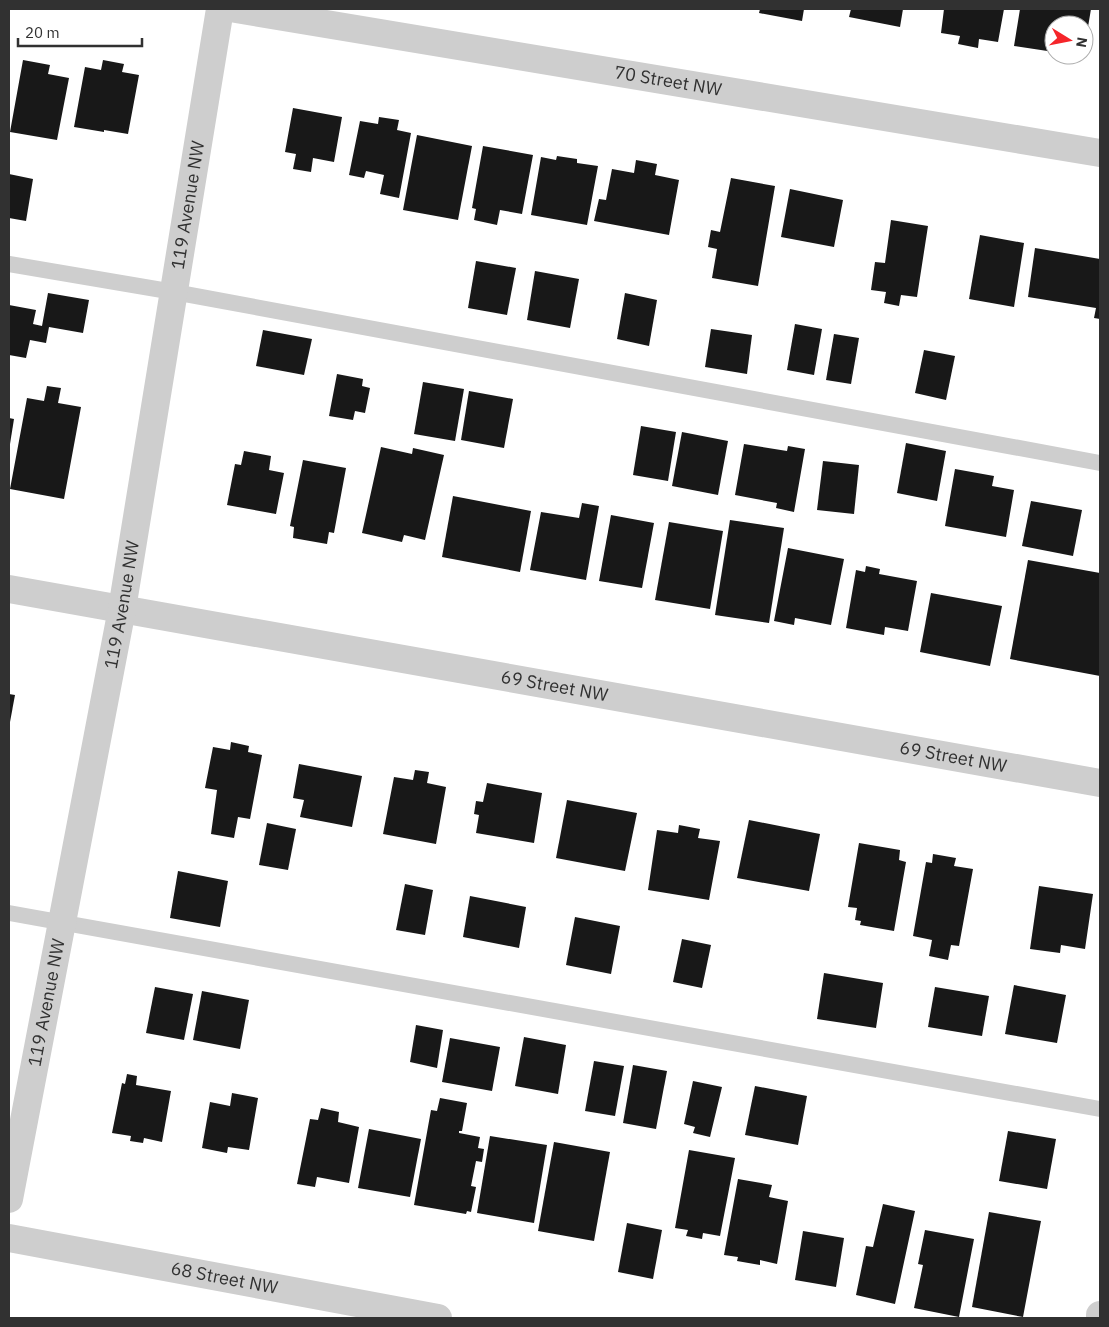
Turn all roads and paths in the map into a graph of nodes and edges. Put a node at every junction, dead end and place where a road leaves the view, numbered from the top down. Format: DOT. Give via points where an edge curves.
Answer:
graph roads {
  1 [pos="220,9"];
  2 [pos="236,9"];
  3 [pos="1100,153"];
  4 [pos="9,264"];
  5 [pos="174,292"];
  6 [pos="1100,462"];
  7 [pos="9,589"];
  8 [pos="122,609"];
  9 [pos="1100,783"];
  10 [pos="9,913"];
  11 [pos="62,923"];
  12 [pos="1100,1109"];
  13 [pos="9,1199"];
  14 [pos="9,1238"];
  15 [pos="438,1318"];
  1 -- 5 [label="street, 119 Avenue NW"];
  2 -- 3 [label="street, 70 Street NW"];
  4 -- 5 [label="lane"];
  5 -- 6 [label="lane"];
  5 -- 8 [label="street, 119 Avenue NW"];
  7 -- 8 [label="street, 69 Street NW"];
  8 -- 9 [label="street, 69 Street NW"];
  8 -- 11 [label="street, 119 Avenue NW"];
  10 -- 11 [label="lane"];
  11 -- 12 [label="lane"];
  11 -- 13 [label="street, 119 Avenue NW"];
  14 -- 15 [label="street, 68 Street NW"];
}
